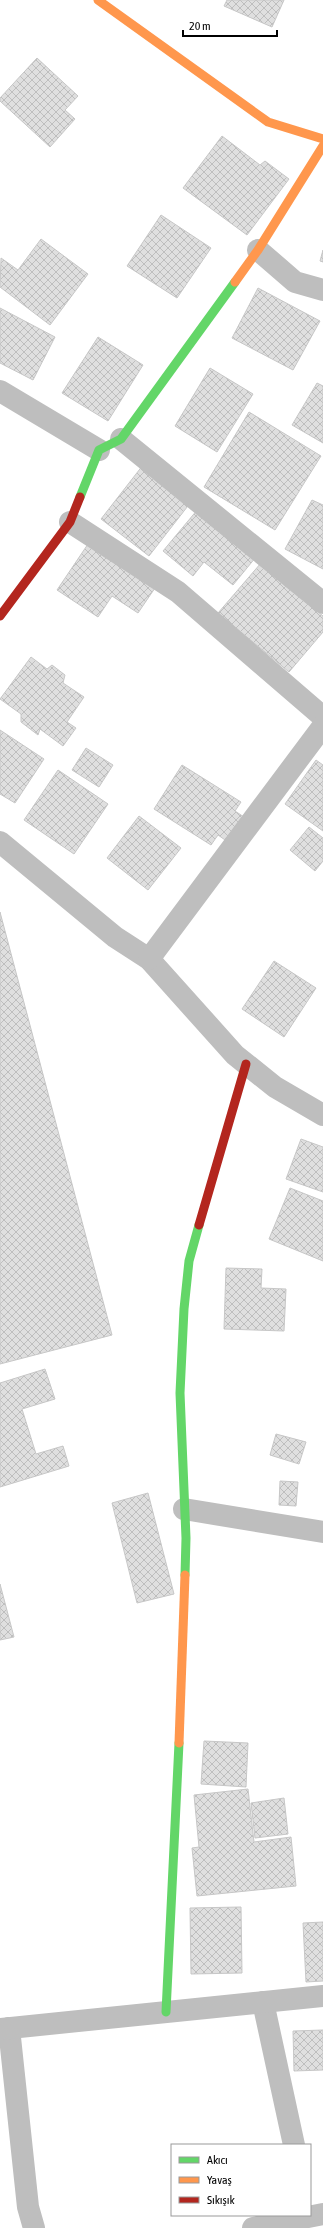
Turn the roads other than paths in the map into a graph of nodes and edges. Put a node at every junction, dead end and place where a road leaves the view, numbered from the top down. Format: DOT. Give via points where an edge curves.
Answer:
graph roads {
  1 [pos="98,0"];
  2 [pos="323,139"];
  3 [pos="323,146"];
  4 [pos="258,250"];
  5 [pos="323,290"];
  6 [pos="0,390"];
  7 [pos="121,439"];
  8 [pos="99,450"];
  9 [pos="70,522"];
  10 [pos="323,603"];
  11 [pos="0,616"];
  12 [pos="323,717"];
  13 [pos="323,726"];
  14 [pos="0,842"];
  15 [pos="149,959"];
  16 [pos="246,1064"];
  17 [pos="323,1114"];
  18 [pos="184,1509"];
  19 [pos="323,1532"];
  20 [pos="323,1996"];
  21 [pos="263,2002"];
  22 [pos="166,2012"];
  23 [pos="4,2029"];
  24 [pos="294,2144"];
  25 [pos="314,2218"];
  26 [pos="34,2228"];
  27 [pos="253,2228"];
  1 -- 2 [label="street" via="268,122"];
  3 -- 4 [label="street"];
  4 -- 5 [label="street" via="295,282"];
  4 -- 7 [label="street"];
  6 -- 8 [label="street"];
  7 -- 8 [label="street"];
  7 -- 10 [label="street"];
  8 -- 9 [label="street"];
  9 -- 11 [label="street"];
  9 -- 12 [label="street" via="178,592"];
  13 -- 15 [label="street"];
  14 -- 15 [label="street" via="115,936"];
  15 -- 16 [label="street"];
  16 -- 17 [label="street" via="275,1086"];
  16 -- 18 [label="street" via="189,1261 180,1393"];
  18 -- 19 [label="street"];
  18 -- 22 [label="street" via="184,1641"];
  20 -- 21 [label="street"];
  21 -- 22 [label="street"];
  21 -- 24 [label="street"];
  22 -- 23 [label="street"];
  23 -- 26 [label="street" via="28,2207"];
  25 -- 27 [label="street"];
}
